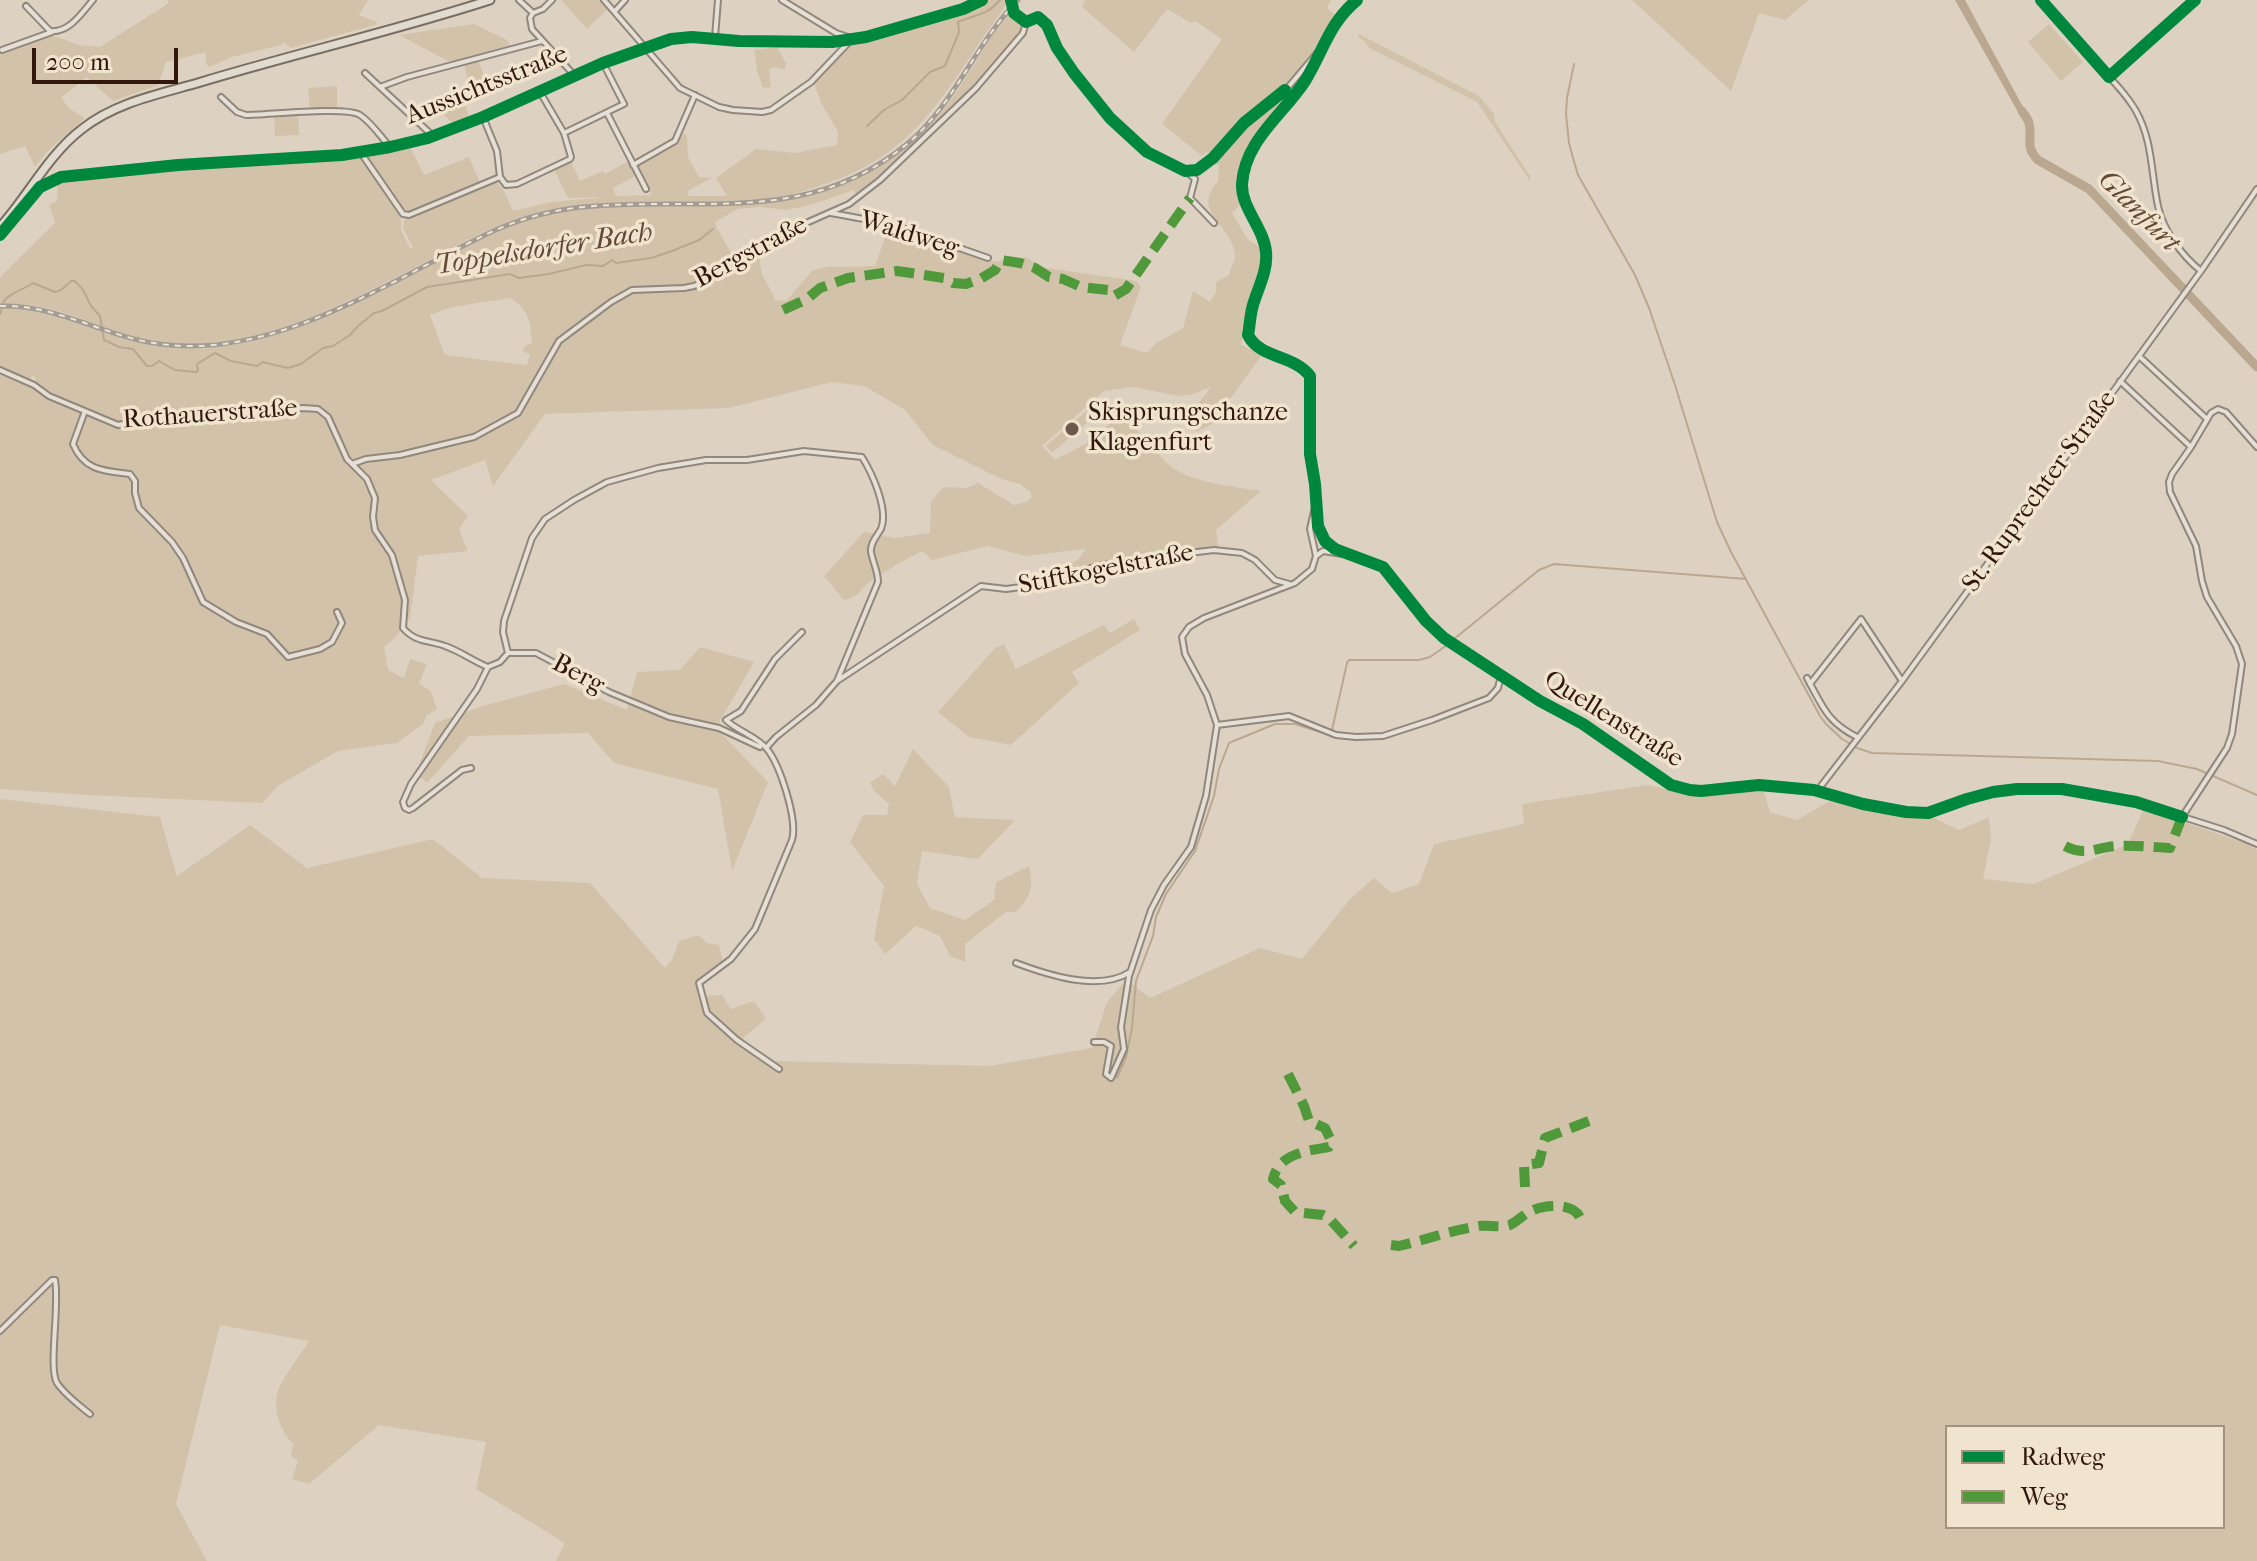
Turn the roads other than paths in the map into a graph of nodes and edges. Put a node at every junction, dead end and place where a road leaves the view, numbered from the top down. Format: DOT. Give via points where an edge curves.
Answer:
graph roads {
  1 [pos="93,0"];
  2 [pos="490,0"];
  3 [pos="519,0"];
  4 [pos="552,0"];
  5 [pos="604,0"];
  6 [pos="625,0"];
  7 [pos="718,0"];
  8 [pos="782,0"];
  9 [pos="982,0"];
  10 [pos="1011,0"];
  11 [pos="1357,0"];
  12 [pos="2041,0"];
  13 [pos="2195,0"];
  14 [pos="26,6"];
  15 [pos="615,11"];
  16 [pos="533,13"];
  17 [pos="1026,22"];
  18 [pos="52,32"];
  19 [pos="715,38"];
  20 [pos="853,39"];
  21 [pos="542,41"];
  22 [pos="645,47"];
  23 [pos="1321,48"];
  24 [pos="2,50"];
  25 [pos="603,63"];
  26 [pos="365,73"];
  27 [pos="574,75"];
  28 [pos="2109,77"];
  29 [pos="380,87"];
  30 [pos="539,92"];
  31 [pos="695,95"];
  32 [pos="221,97"];
  33 [pos="607,113"];
  34 [pos="483,117"];
  35 [pos="564,133"];
  36 [pos="433,136"];
  37 [pos="390,147"];
  38 [pos="361,153"];
  39 [pos="633,165"];
  40 [pos="1197,170"];
  41 [pos="1185,171"];
  42 [pos="500,177"];
  43 [pos="1195,179"];
  44 [pos="38,185"];
  45 [pos="646,189"];
  46 [pos="2257,189"];
  47 [pos="831,213"];
  48 [pos="1214,223"];
  49 [pos="0,227"];
  50 [pos="988,258"];
  51 [pos="2201,271"];
  52 [pos="2139,356"];
  53 [pos="0,370"];
  54 [pos="2120,381"];
  55 [pos="85,411"];
  56 [pos="2207,419"];
  57 [pos="2191,447"];
  58 [pos="2257,447"];
  59 [pos="352,464"];
  60 [pos="1315,507"];
  61 [pos="1348,554"];
  62 [pos="1316,556"];
  63 [pos="1291,584"];
  64 [pos="337,612"];
  65 [pos="802,632"];
  66 [pos="508,653"];
  67 [pos="488,667"];
  68 [pos="1501,676"];
  69 [pos="1807,678"];
  70 [pos="837,681"];
  71 [pos="1902,681"];
  72 [pos="1810,684"];
  73 [pos="1215,715"];
  74 [pos="1226,723"];
  75 [pos="1217,725"];
  76 [pos="1856,739"];
  77 [pos="766,748"];
  78 [pos="471,768"];
  79 [pos="1820,792"];
  80 [pos="2182,817"];
  81 [pos="2257,844"];
  82 [pos="1016,963"];
  83 [pos="1132,970"];
  84 [pos="1094,1042"];
  85 [pos="779,1069"];
  86 [pos="0,1331"];
  87 [pos="90,1414"];
  1 -- 18 [label="street" via="71,25"];
  2 -- 44 [label="main road" via="119,107 71,138"];
  3 -- 16 [label="street"];
  4 -- 16 [label="street"];
  5 -- 15 [label="street"];
  6 -- 15 [label="street"];
  7 -- 19 [label="street"];
  8 -- 20 [label="street"];
  9 -- 20 [label="street, Aussichtsstraße"];
  10 -- 17 [label="street" via="1014,13"];
  11 -- 23 [label="street" via="1336,20"];
  12 -- 28 [label="street"];
  13 -- 28 [label="street"];
  14 -- 18 [label="street"];
  15 -- 22 [label="street"];
  16 -- 21 [label="street" via="530,25"];
  17 -- 41 [label="street" via="1044,20 1057,48 1110,118 1147,152"];
  17 -- 47 [label="street, Bergstraße" via="1001,61 967,97 880,180"];
  18 -- 24 [label="street"];
  19 -- 20 [label="street, Aussichtsstraße"];
  19 -- 22 [label="street, Aussichtsstraße" via="680,37"];
  20 -- 31 [label="street" via="811,82 766,112 719,107"];
  21 -- 27 [label="street"];
  21 -- 29 [label="street"];
  22 -- 25 [label="street, Aussichtsstraße"];
  22 -- 31 [label="street" via="672,81"];
  23 -- 40 [label="street" via="1278,97"];
  23 -- 60 [label="street" via="1304,82 1261,134 1242,182 1267,259 1248,335 1261,349 1310,376"];
  25 -- 27 [label="street, Aussichtsstraße"];
  25 -- 33 [label="street" via="624,104"];
  26 -- 29 [label="street"];
  27 -- 30 [label="street, Aussichtsstraße"];
  28 -- 51 [label="street" via="2136,111 2147,137 2164,223"];
  29 -- 36 [label="street"];
  30 -- 34 [label="street, Aussichtsstraße"];
  30 -- 35 [label="street"];
  31 -- 39 [label="street" via="675,141"];
  32 -- 37 [label="street" via="246,115 355,112"];
  33 -- 35 [label="street"];
  33 -- 39 [label="street"];
  34 -- 36 [label="street, Aussichtsstraße"];
  34 -- 42 [label="street" via="497,151"];
  35 -- 42 [label="street" via="570,159 510,186"];
  36 -- 37 [label="street, Aussichtsstraße"];
  37 -- 38 [label="street, Aussichtsstraße"];
  38 -- 42 [label="street" via="403,214"];
  38 -- 44 [label="street, Aussichtsstraße" via="72,175"];
  39 -- 45 [label="street"];
  40 -- 41 [label="street"];
  40 -- 43 [label="street"];
  41 -- 43 [label="street"];
  43 -- 48 [label="street" via="1190,198"];
  44 -- 49 [label="main road"];
  46 -- 51 [label="street, St. Ruprechter Straße"];
  47 -- 50 [label="street, Waldweg" via="891,224"];
  47 -- 59 [label="street, Bergstraße" via="788,231 694,286 632,290 611,302 559,341 518,413 474,437"];
  51 -- 52 [label="street, St. Ruprechter Straße"];
  52 -- 54 [label="street, St. Ruprechter Straße"];
  52 -- 56 [label="street"];
  53 -- 55 [label="street, Rothauerstraße"];
  54 -- 57 [label="street"];
  54 -- 71 [label="street, St. Ruprechter Straße"];
  55 -- 59 [label="street, Rothauerstraße" via="118,425 158,417 318,409 328,417"];
  55 -- 64 [label="street" via="75,451 92,468 130,474 139,508 183,558 203,602 267,634 288,657 332,642 342,623"];
  56 -- 57 [label="street"];
  56 -- 58 [label="street" via="2223,410"];
  57 -- 80 [label="street" via="2172,474 2170,492 2196,546 2207,597 2242,664 2230,741"];
  59 -- 67 [label="street" via="367,479 375,498 375,530 392,555 405,600 403,628 410,636 446,646"];
  60 -- 61 [label="street, Quellenstraße" via="1322,537"];
  60 -- 62 [label="street" via="1310,529"];
  61 -- 62 [label="street, Quellenstraße" via="1323,551"];
  61 -- 68 [label="street, Quellenstraße" via="1383,567 1444,638"];
  62 -- 63 [label="street" via="1307,575"];
  63 -- 70 [label="street, Stiftkogelstraße" via="1275,580 1242,553 1214,550 1098,566 1021,587 981,586"];
  63 -- 73 [label="street" via="1210,615 1183,634 1185,654"];
  65 -- 77 [label="street" via="775,659 741,711 726,720"];
  66 -- 67 [label="street"];
  66 -- 70 [label="street, Stiftkogelstraße" via="504,621 532,538 545,519 574,500 607,482 706,460 804,451 852,455 862,457 868,467 883,514 871,552 878,582"];
  66 -- 77 [label="street, Berg" via="536,653 657,712 719,728"];
  67 -- 78 [label="street" via="411,784 405,808 413,808"];
  68 -- 74 [label="street" via="1489,698 1383,736 1336,735 1289,716"];
  68 -- 79 [label="street, Quellenstraße" via="1671,785 1701,791 1759,785"];
  69 -- 72 [label="street"];
  70 -- 77 [label="street, Stiftkogelstraße"];
  71 -- 72 [label="street" via="1861,619"];
  71 -- 76 [label="street, St. Ruprechter Straße"];
  72 -- 76 [label="street" via="1833,722"];
  73 -- 74 [label="street"];
  73 -- 75 [label="street"];
  74 -- 75 [label="street"];
  75 -- 83 [label="street" via="1198,827 1186,857 1157,897"];
  76 -- 79 [label="street, St. Ruprechter Straße"];
  77 -- 85 [label="street" via="790,804 794,834 755,929 731,959 699,983 707,1013"];
  79 -- 80 [label="street, Quellenstraße" via="1928,813 1981,794 2062,789 2136,802"];
  80 -- 81 [label="street, Quellenstraße"];
  82 -- 83 [label="street" via="1071,980 1121,977"];
  83 -- 84 [label="street" via="1121,1027 1124,1049 1111,1078 1106,1074 1111,1046"];
  86 -- 87 [label="street" via="55,1280 53,1374 58,1386"];
}
